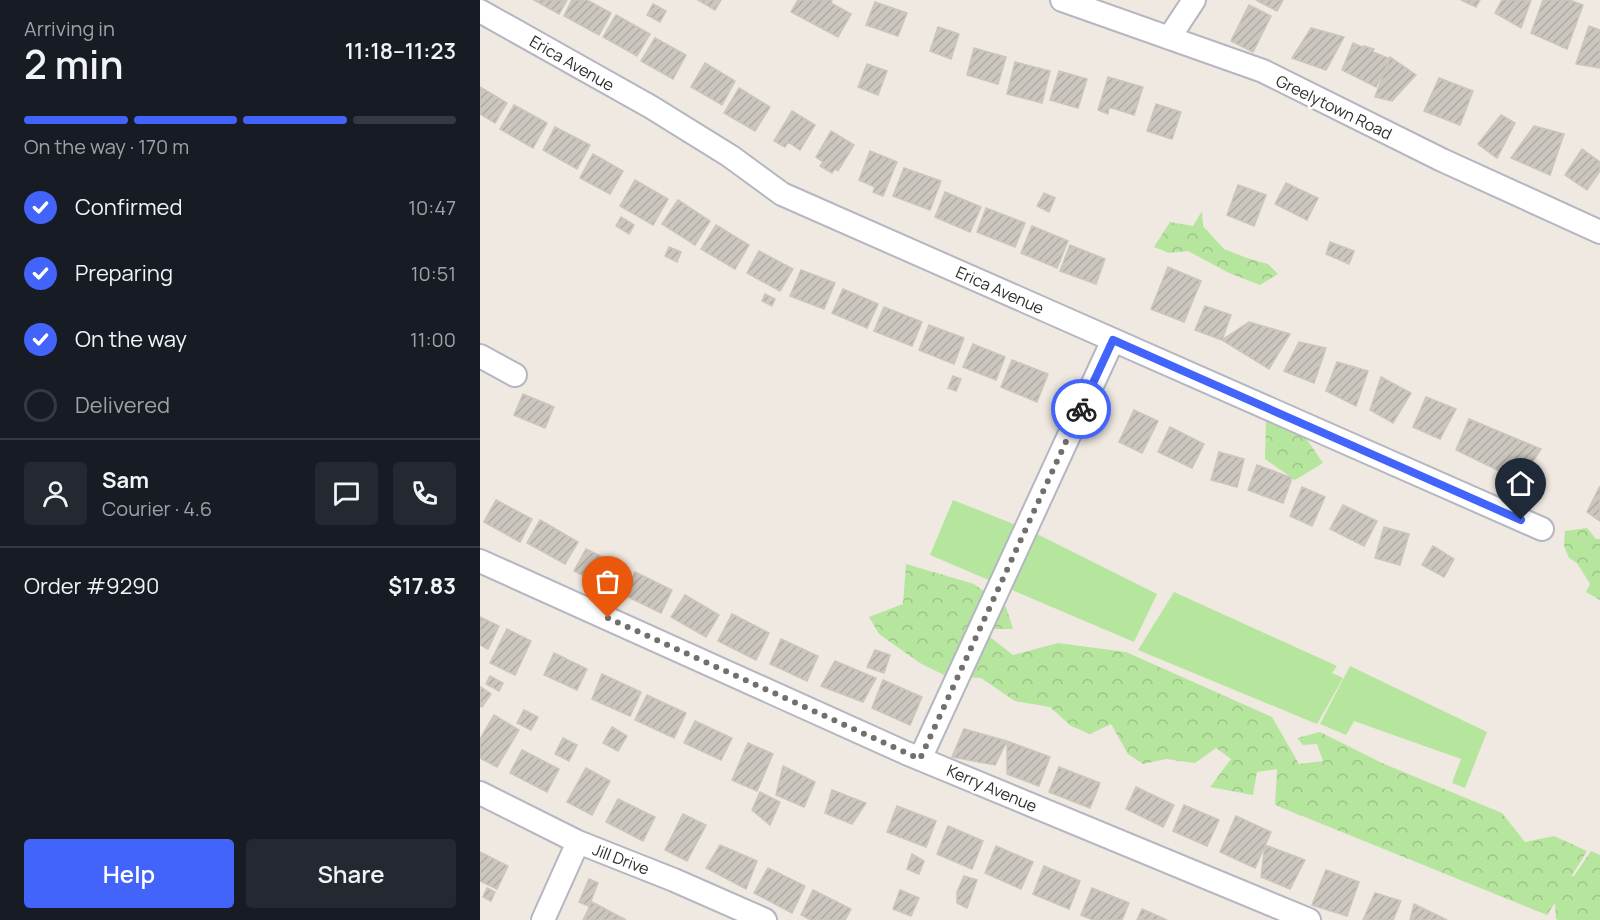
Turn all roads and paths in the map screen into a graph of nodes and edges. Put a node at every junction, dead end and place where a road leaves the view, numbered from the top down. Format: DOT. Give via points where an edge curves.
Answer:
graph roads {
  1 [pos="1062,0"];
  2 [pos="1194,0"];
  3 [pos="480,11"];
  4 [pos="1169,38"];
  5 [pos="1600,232"];
  6 [pos="1113,340"];
  7 [pos="480,356"];
  8 [pos="515,375"];
  9 [pos="1542,529"];
  10 [pos="480,561"];
  11 [pos="920,759"];
  12 [pos="480,792"];
  13 [pos="578,842"];
  14 [pos="543,920"];
  15 [pos="765,920"];
  16 [pos="1309,920"];
  1 -- 4 [label="street, Greelytown Road"];
  2 -- 4 [label="street"];
  3 -- 6 [label="street, Erica Avenue" via="651,107 782,194"];
  4 -- 5 [label="street, Greelytown Road" via="1263,71 1442,160"];
  6 -- 9 [label="street, Erica Avenue"];
  6 -- 11 [label="street"];
  7 -- 8 [label="street"];
  10 -- 11 [label="street, Kerry Avenue"];
  11 -- 16 [label="street, Kerry Avenue"];
  12 -- 13 [label="street, Jill Drive"];
  13 -- 14 [label="street"];
  13 -- 15 [label="street, Jill Drive"];
}
